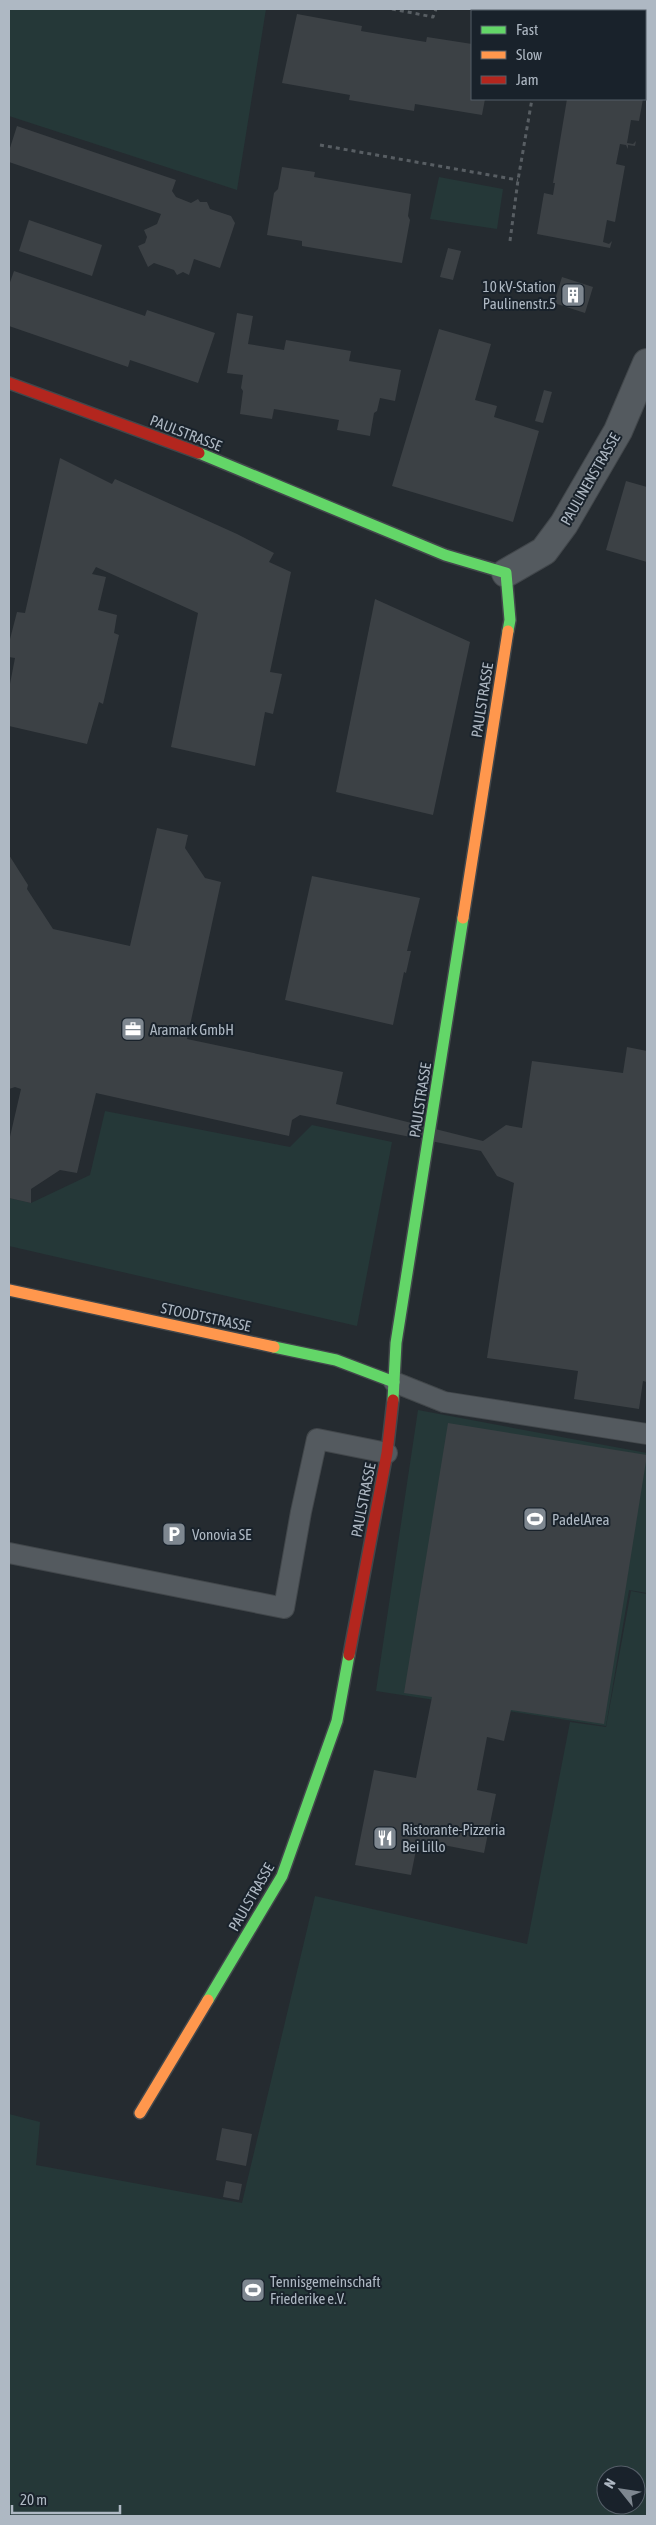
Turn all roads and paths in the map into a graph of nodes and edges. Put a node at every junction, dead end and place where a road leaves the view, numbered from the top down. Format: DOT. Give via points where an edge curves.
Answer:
graph roads {
  1 [pos="392,9"];
  2 [pos="436,9"];
  3 [pos="486,9"];
  4 [pos="505,10"];
  5 [pos="532,100"];
  6 [pos="320,145"];
  7 [pos="518,180"];
  8 [pos="510,241"];
  9 [pos="647,363"];
  10 [pos="9,383"];
  11 [pos="506,573"];
  12 [pos="9,1290"];
  13 [pos="394,1382"];
  14 [pos="647,1434"];
  15 [pos="387,1453"];
  16 [pos="9,1553"];
  17 [pos="140,2113"];
  1 -- 2 [label="path" via="433,17"];
  3 -- 4 [label="path"];
  5 -- 7 [label="path"];
  6 -- 7 [label="path"];
  7 -- 8 [label="path"];
  9 -- 11 [label="street, PAULINENSTRASSE" via="618,431 564,524 544,551"];
  10 -- 11 [label="street, PAULSTRASSE" via="184,447 445,555"];
  11 -- 13 [label="street, PAULSTRASSE" via="510,620 396,1343"];
  12 -- 13 [label="street, STOODTSTRASSE" via="336,1360"];
  13 -- 14 [label="lane" via="444,1402"];
  13 -- 15 [label="street, PAULSTRASSE"];
  15 -- 16 [label="lane" via="317,1438 284,1608"];
  15 -- 17 [label="street, PAULSTRASSE" via="337,1721 282,1876"];
}
